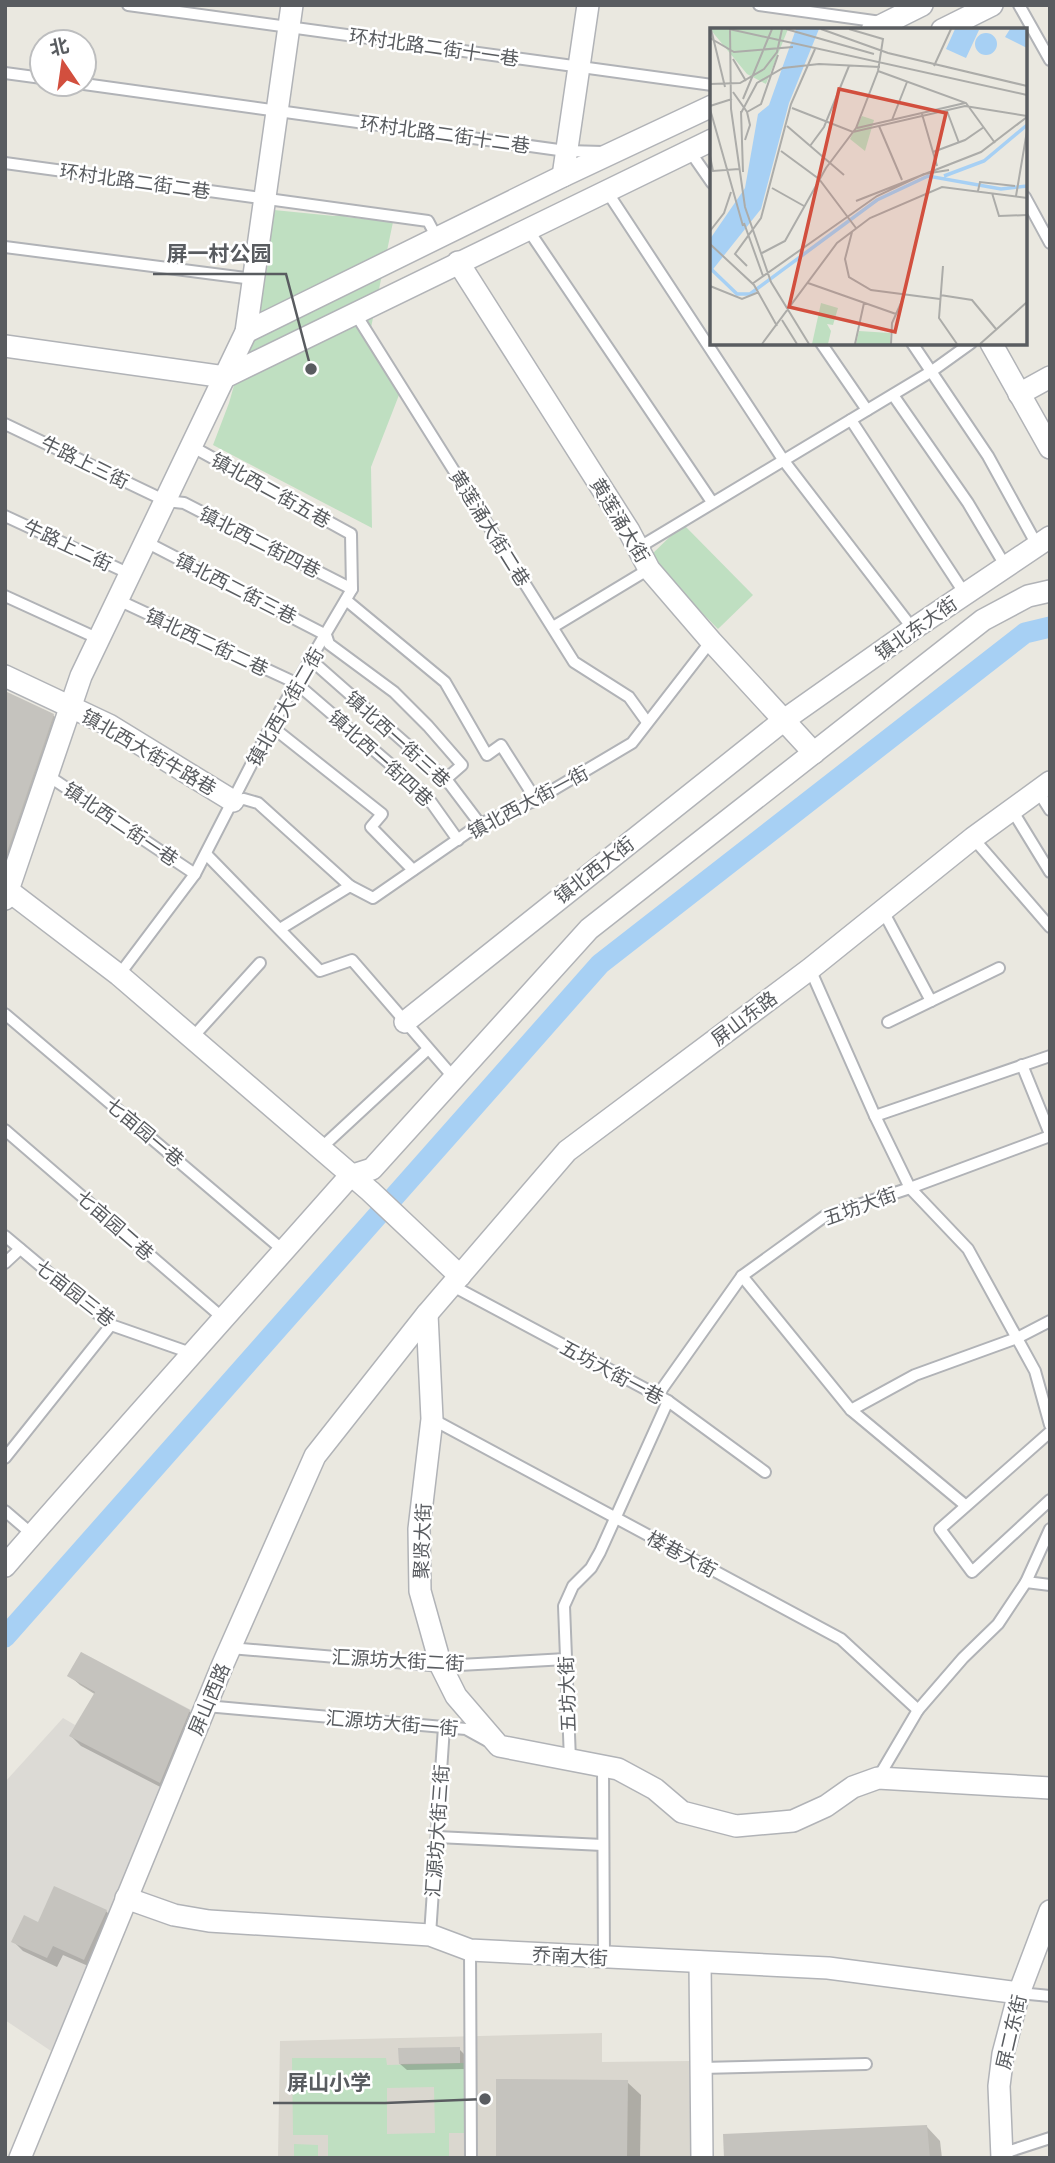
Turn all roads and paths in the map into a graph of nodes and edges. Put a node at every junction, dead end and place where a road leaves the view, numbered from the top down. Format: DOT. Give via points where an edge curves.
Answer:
graph roads {
  1 [pos="128,5"];
  2 [pos="292,5"];
  3 [pos="588,5"];
  4 [pos="759,5"];
  5 [pos="922,5"];
  6 [pos="992,5"];
  7 [pos="1019,5"];
  8 [pos="879,26"];
  9 [pos="289,27"];
  10 [pos="946,28"];
  11 [pos="1050,61"];
  12 [pos="579,67"];
  13 [pos="5,73"];
  14 [pos="28,76"];
  15 [pos="710,85"];
  16 [pos="98,86"];
  17 [pos="710,107"];
  18 [pos="277,111"];
  19 [pos="710,141"];
  20 [pos="689,150"];
  21 [pos="566,151"];
  22 [pos="612,153"];
  23 [pos="5,163"];
  24 [pos="563,176"];
  25 [pos="710,180"];
  26 [pos="606,190"];
  27 [pos="265,199"];
  28 [pos="1027,201"];
  29 [pos="527,228"];
  30 [pos="436,238"];
  31 [pos="1050,243"];
  32 [pos="5,247"];
  33 [pos="458,262"];
  34 [pos="253,279"];
  35 [pos="355,313"];
  36 [pos="246,332"];
  37 [pos="822,345"];
  38 [pos="913,345"];
  39 [pos="968,345"];
  40 [pos="992,345"];
  41 [pos="5,346"];
  42 [pos="932,371"];
  43 [pos="225,377"];
  44 [pos="1050,377"];
  45 [pos="1019,394"];
  46 [pos="893,395"];
  47 [pos="867,411"];
  48 [pos="851,421"];
  49 [pos="5,424"];
  50 [pos="191,446"];
  51 [pos="1050,448"];
  52 [pos="784,461"];
  53 [pos="166,501"];
  54 [pos="712,502"];
  55 [pos="5,516"];
  56 [pos="351,534"];
  57 [pos="1043,541"];
  58 [pos="146,542"];
  59 [pos="638,548"];
  60 [pos="1006,567"];
  61 [pos="649,569"];
  62 [pos="130,574"];
  63 [pos="352,589"];
  64 [pos="1050,591"];
  65 [pos="965,594"];
  66 [pos="5,596"];
  67 [pos="118,600"];
  68 [pos="346,600"];
  69 [pos="553,627"];
  70 [pos="913,629"];
  71 [pos="326,635"];
  72 [pos="99,639"];
  73 [pos="711,641"];
  74 [pos="311,660"];
  75 [pos="5,676"];
  76 [pos="296,683"];
  77 [pos="71,707"];
  78 [pos="784,720"];
  79 [pos="648,722"];
  80 [pos="271,726"];
  81 [pos="814,753"];
  82 [pos="47,775"];
  83 [pos="446,779"];
  84 [pos="1044,786"];
  85 [pos="536,800"];
  86 [pos="233,801"];
  87 [pos="1012,810"];
  88 [pos="1050,810"];
  89 [pos="481,824"];
  90 [pos="973,838"];
  91 [pos="458,840"];
  92 [pos="206,854"];
  93 [pos="413,870"];
  94 [pos="1050,872"];
  95 [pos="195,874"];
  96 [pos="350,886"];
  97 [pos="6,892"];
  98 [pos="883,911"];
  99 [pos="1050,927"];
  100 [pos="280,929"];
  101 [pos="260,962"];
  102 [pos="999,968"];
  103 [pos="810,970"];
  104 [pos="120,975"];
  105 [pos="931,1001"];
  106 [pos="5,1013"];
  107 [pos="405,1022"];
  108 [pos="888,1022"];
  109 [pos="192,1038"];
  110 [pos="428,1049"];
  111 [pos="1050,1056"];
  112 [pos="1022,1065"];
  113 [pos="454,1078"];
  114 [pos="875,1116"];
  115 [pos="5,1130"];
  116 [pos="1050,1135"];
  117 [pos="320,1150"];
  118 [pos="350,1176"];
  119 [pos="910,1188"];
  120 [pos="5,1236"];
  121 [pos="19,1249"];
  122 [pos="284,1251"];
  123 [pos="5,1263"];
  124 [pos="742,1276"];
  125 [pos="455,1281"];
  126 [pos="427,1314"];
  127 [pos="224,1320"];
  128 [pos="1050,1321"];
  129 [pos="111,1325"];
  130 [pos="1017,1338"];
  131 [pos="191,1353"];
  132 [pos="657,1396"];
  133 [pos="668,1401"];
  134 [pos="851,1410"];
  135 [pos="432,1419"];
  136 [pos="1050,1425"];
  137 [pos="1050,1432"];
  138 [pos="5,1458"];
  139 [pos="765,1472"];
  140 [pos="1050,1500"];
  141 [pos="965,1505"];
  142 [pos="5,1511"];
  143 [pos="614,1517"];
  144 [pos="1050,1529"];
  145 [pos="33,1535"];
  146 [pos="5,1566"];
  147 [pos="1026,1582"];
  148 [pos="1050,1585"];
  149 [pos="230,1648"];
  150 [pos="566,1659"];
  151 [pos="441,1666"];
  152 [pos="206,1706"];
  153 [pos="918,1710"];
  154 [pos="444,1727"];
  155 [pos="499,1746"];
  156 [pos="570,1760"];
  157 [pos="603,1767"];
  158 [pos="878,1778"];
  159 [pos="1050,1788"];
  160 [pos="437,1837"];
  161 [pos="603,1846"];
  162 [pos="126,1898"];
  163 [pos="1050,1911"];
  164 [pos="430,1936"];
  165 [pos="470,1950"];
  166 [pos="604,1958"];
  167 [pos="700,1962"];
  168 [pos="1019,1993"];
  169 [pos="1050,1996"];
  170 [pos="866,2064"];
  171 [pos="701,2068"];
  172 [pos="1050,2138"];
  173 [pos="1002,2156"];
  174 [pos="20,2158"];
  175 [pos="471,2158"];
  176 [pos="702,2158"];
  1 -- 9 [label="lane, 环村北路二街十一巷"];
  2 -- 9 [label="street"];
  3 -- 12 [label="street"];
  4 -- 8 [label="lane"];
  5 -- 8 [label="street"];
  6 -- 10 [label="street"];
  7 -- 11 [label="lane"];
  9 -- 12 [label="lane, 环村北路二街十一巷"];
  9 -- 18 [label="street"];
  12 -- 15 [label="lane, 环村北路二街十一巷"];
  12 -- 21 [label="street"];
  13 -- 14 [label="lane"];
  16 -- 18 [label="lane, 环村北路二街十二巷"];
  17 -- 22 [label="street"];
  18 -- 21 [label="lane, 环村北路二街十二巷"];
  18 -- 27 [label="street"];
  19 -- 20 [label="street"];
  20 -- 25 [label="lane"];
  20 -- 26 [label="street"];
  21 -- 22 [label="lane, 环村北路二街十二巷"];
  21 -- 24 [label="street"];
  22 -- 24 [label="street"];
  23 -- 27 [label="lane, 环村北路二街二巷"];
  24 -- 30 [label="street"];
  26 -- 29 [label="street"];
  26 -- 52 [label="lane"];
  27 -- 30 [label="lane, 环村北路二街二巷" via="428,221"];
  27 -- 34 [label="street"];
  28 -- 31 [label="lane"];
  29 -- 33 [label="street"];
  29 -- 54 [label="lane"];
  30 -- 36 [label="street"];
  32 -- 34 [label="lane"];
  33 -- 35 [label="street"];
  33 -- 59 [label="street, 黄莲涌大街"];
  34 -- 36 [label="street"];
  35 -- 43 [label="street"];
  35 -- 69 [label="lane, 黄莲涌大街二巷"];
  36 -- 43 [label="street"];
  37 -- 47 [label="lane"];
  38 -- 42 [label="lane"];
  39 -- 42 [label="lane"];
  40 -- 45 [label="street"];
  41 -- 43 [label="street"];
  42 -- 46 [label="lane"];
  42 -- 57 [label="lane"];
  43 -- 50 [label="street"];
  44 -- 45 [label="street"];
  45 -- 51 [label="street"];
  46 -- 47 [label="lane"];
  46 -- 60 [label="lane"];
  47 -- 48 [label="lane"];
  48 -- 52 [label="lane"];
  48 -- 65 [label="lane"];
  49 -- 53 [label="lane, 牛路上三街"];
  50 -- 53 [label="street"];
  50 -- 56 [label="lane, 镇北西二街五巷"];
  52 -- 54 [label="lane"];
  52 -- 70 [label="lane"];
  53 -- 58 [label="street"];
  53 -- 63 [label="lane, 镇北西二街四巷" via="184,503"];
  54 -- 59 [label="lane"];
  55 -- 62 [label="lane, 牛路上二街"];
  56 -- 63 [label="lane, 镇北西大街二街"];
  57 -- 60 [label="street, 镇北东大街"];
  58 -- 62 [label="street"];
  58 -- 71 [label="lane, 镇北西二街三巷"];
  59 -- 61 [label="street, 黄莲涌大街"];
  60 -- 65 [label="street, 镇北东大街"];
  61 -- 69 [label="lane"];
  61 -- 73 [label="street, 黄莲涌大街"];
  62 -- 67 [label="street"];
  63 -- 68 [label="lane, 镇北西大街二街"];
  64 -- 81 [label="street" via="1028,596 983,620"];
  65 -- 70 [label="street, 镇北东大街"];
  66 -- 72 [label="lane"];
  67 -- 72 [label="street"];
  67 -- 76 [label="lane, 镇北西二街二巷"];
  68 -- 71 [label="lane, 镇北西大街二街"];
  68 -- 85 [label="lane" via="445,682 487,755 501,745"];
  69 -- 79 [label="lane, 黄莲涌大街二巷" via="574,662 629,697"];
  70 -- 78 [label="street, 镇北东大街"];
  71 -- 74 [label="lane, 镇北西大街二街"];
  71 -- 83 [label="lane, 镇北西二街三巷" via="329,644 394,692 462,765"];
  72 -- 77 [label="street"];
  73 -- 78 [label="street, 黄莲涌大街"];
  73 -- 79 [label="lane, 镇北西大街一街"];
  74 -- 76 [label="lane, 镇北西大街二街"];
  74 -- 83 [label="lane, 镇北西一街三巷"];
  75 -- 77 [label="street, 镇北西大街牛路巷"];
  76 -- 80 [label="lane, 镇北西大街二街"];
  76 -- 91 [label="lane, 镇北西一街四巷" via="426,795"];
  77 -- 82 [label="street"];
  77 -- 86 [label="street, 镇北西大街牛路巷" via="109,725"];
  78 -- 81 [label="street, 黄莲涌大街"];
  78 -- 107 [label="street, 镇北西大街"];
  79 -- 85 [label="lane, 镇北西大街一街" via="632,743"];
  80 -- 86 [label="lane, 镇北西大街二街"];
  80 -- 93 [label="lane" via="382,814 371,827"];
  81 -- 113 [label="street" via="589,929"];
  82 -- 95 [label="lane, 镇北西二街一巷"];
  82 -- 97 [label="street"];
  83 -- 89 [label="lane, 镇北西一街三巷"];
  84 -- 87 [label="street, 屏山东路"];
  84 -- 88 [label="lane"];
  85 -- 89 [label="lane, 镇北西大街一街"];
  86 -- 92 [label="lane, 镇北西大街二街"];
  86 -- 96 [label="lane, 镇北西大街牛路巷" via="258,803"];
  87 -- 90 [label="street, 屏山东路"];
  87 -- 94 [label="lane"];
  89 -- 91 [label="lane, 镇北西大街一街"];
  90 -- 98 [label="street, 屏山东路"];
  90 -- 99 [label="lane"];
  91 -- 93 [label="lane, 镇北西大街一街"];
  92 -- 95 [label="lane, 镇北西大街二街"];
  92 -- 100 [label="lane"];
  93 -- 96 [label="lane, 镇北西大街一街" via="373,898"];
  95 -- 104 [label="lane, 镇北西大街二街"];
  96 -- 100 [label="lane"];
  97 -- 104 [label="street"];
  98 -- 103 [label="street, 屏山东路"];
  98 -- 105 [label="lane"];
  100 -- 107 [label="lane" via="320,971 352,960"];
  101 -- 109 [label="lane"];
  102 -- 105 [label="lane"];
  103 -- 114 [label="lane"];
  103 -- 125 [label="street, 屏山东路" via="567,1151"];
  104 -- 109 [label="street"];
  105 -- 108 [label="lane"];
  106 -- 122 [label="lane, 七亩园一巷"];
  107 -- 110 [label="lane"];
  109 -- 117 [label="street"];
  110 -- 113 [label="lane"];
  110 -- 117 [label="lane"];
  111 -- 112 [label="lane"];
  112 -- 114 [label="lane"];
  112 -- 116 [label="lane"];
  113 -- 118 [label="street" via="372,1170"];
  114 -- 119 [label="lane"];
  115 -- 127 [label="lane, 七亩园二巷"];
  116 -- 119 [label="lane, 五坊大街"];
  117 -- 118 [label="street"];
  118 -- 122 [label="street"];
  118 -- 125 [label="street" via="416,1234"];
  119 -- 124 [label="lane, 五坊大街" via="825,1216"];
  119 -- 130 [label="lane" via="968,1249"];
  120 -- 121 [label="lane, 七亩园三巷"];
  121 -- 123 [label="lane"];
  121 -- 129 [label="lane, 七亩园三巷"];
  122 -- 127 [label="street"];
  124 -- 132 [label="lane, 五坊大街"];
  124 -- 134 [label="lane"];
  125 -- 126 [label="street, 屏山西路"];
  125 -- 132 [label="lane, 五坊大街一巷"];
  126 -- 135 [label="street, 聚贤大街"];
  126 -- 149 [label="street, 屏山西路" via="315,1456"];
  127 -- 131 [label="street"];
  128 -- 130 [label="lane"];
  129 -- 131 [label="lane, 七亩园三巷"];
  129 -- 138 [label="lane"];
  130 -- 134 [label="lane" via="915,1375"];
  130 -- 136 [label="lane" via="1035,1371"];
  131 -- 145 [label="street"];
  132 -- 133 [label="lane, 五坊大街一巷"];
  133 -- 139 [label="lane, 五坊大街一巷"];
  133 -- 143 [label="lane, 五坊大街"];
  134 -- 141 [label="lane"];
  135 -- 143 [label="lane, 楼巷大街"];
  135 -- 151 [label="street, 聚贤大街" via="419,1529 420,1591"];
  137 -- 141 [label="lane"];
  140 -- 141 [label="lane" via="972,1573 940,1529"];
  142 -- 145 [label="lane"];
  143 -- 150 [label="lane, 五坊大街" via="591,1568 573,1586 564,1606"];
  143 -- 153 [label="lane, 楼巷大街" via="841,1639"];
  144 -- 147 [label="lane"];
  145 -- 146 [label="street"];
  147 -- 148 [label="lane"];
  147 -- 153 [label="lane" via="998,1624"];
  149 -- 151 [label="lane, 汇源坊大街二街"];
  149 -- 152 [label="street, 屏山西路"];
  150 -- 151 [label="lane, 汇源坊大街二街"];
  150 -- 156 [label="lane, 五坊大街"];
  151 -- 155 [label="street, 聚贤大街" via="456,1696"];
  152 -- 154 [label="lane, 汇源坊大街一街"];
  152 -- 162 [label="street, 屏山西路"];
  153 -- 158 [label="lane"];
  154 -- 155 [label="lane, 汇源坊大街一街" via="466,1729"];
  154 -- 160 [label="lane, 汇源坊大街三街"];
  155 -- 156 [label="street, 汇源坊大街一街"];
  156 -- 157 [label="street, 汇源坊大街一街"];
  157 -- 158 [label="street, 汇源坊大街一街" via="618,1769 655,1789 682,1812 736,1826 793,1821"];
  157 -- 161 [label="lane"];
  158 -- 159 [label="street, 汇源坊大街一街"];
  160 -- 161 [label="lane"];
  160 -- 164 [label="lane, 汇源坊大街三街"];
  161 -- 166 [label="lane"];
  162 -- 164 [label="street, 乔南大街" via="209,1922"];
  162 -- 174 [label="street, 屏山西路"];
  163 -- 168 [label="street, 屏二东街"];
  164 -- 165 [label="street, 乔南大街"];
  165 -- 166 [label="street, 乔南大街"];
  165 -- 175 [label="lane"];
  166 -- 167 [label="street, 乔南大街"];
  167 -- 168 [label="street, 乔南大街" via="828,1968"];
  167 -- 171 [label="street"];
  168 -- 169 [label="lane"];
  168 -- 173 [label="street, 屏二东街" via="999,2086"];
  170 -- 171 [label="lane"];
  171 -- 176 [label="street"];
  172 -- 173 [label="lane"];
}
